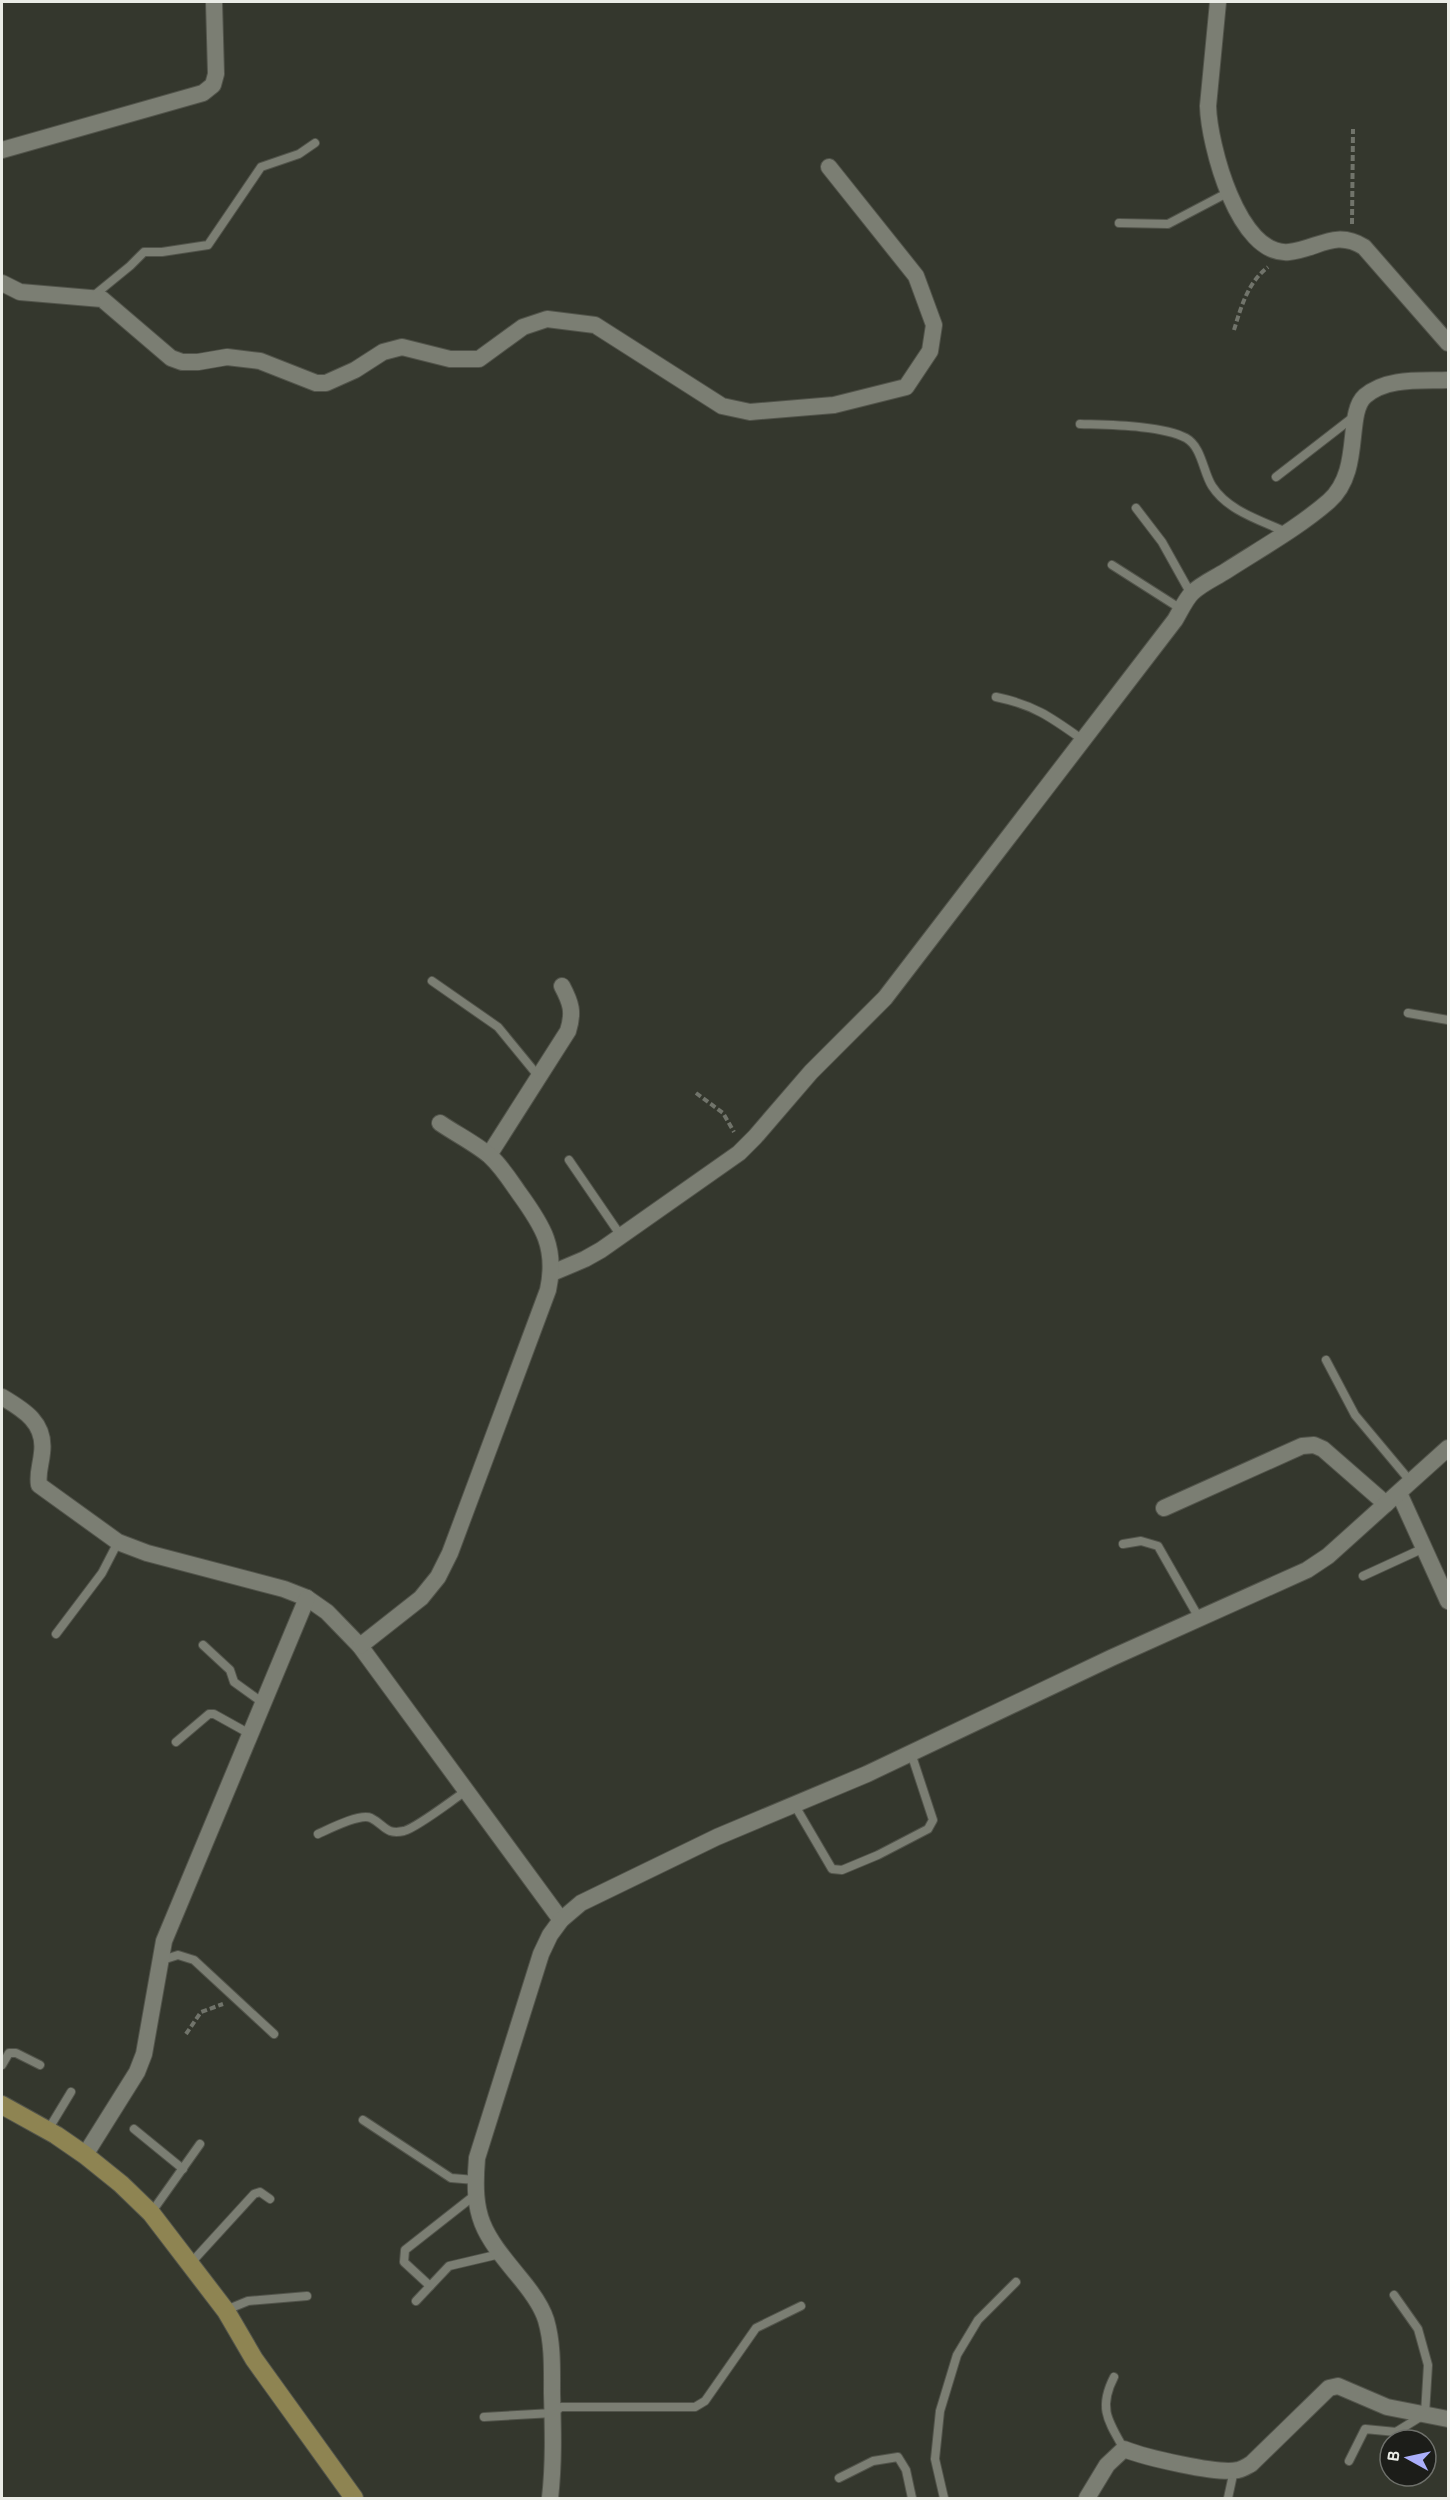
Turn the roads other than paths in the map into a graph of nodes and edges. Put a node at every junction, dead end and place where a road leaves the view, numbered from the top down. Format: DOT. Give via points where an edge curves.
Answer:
graph roads {
  1 [pos="214,2"];
  2 [pos="1218,2"];
  3 [pos="315,143"];
  4 [pos="2,150"];
  5 [pos="829,167"];
  6 [pos="1230,192"];
  7 [pos="1119,223"];
  8 [pos="2,283"];
  9 [pos="92,297"];
  10 [pos="1449,343"];
  11 [pos="1449,380"];
  12 [pos="1356,415"];
  13 [pos="1080,424"];
  14 [pos="1276,477"];
  15 [pos="1136,508"];
  16 [pos="1286,532"];
  17 [pos="1112,565"];
  18 [pos="1191,594"];
  19 [pos="1181,609"];
  20 [pos="996,697"];
  21 [pos="1083,740"];
  22 [pos="432,981"];
  23 [pos="562,986"];
  24 [pos="1408,1013"];
  25 [pos="1449,1020"];
  26 [pos="539,1077"];
  27 [pos="440,1124"];
  28 [pos="489,1155"];
  29 [pos="569,1160"];
  30 [pos="621,1236"];
  31 [pos="552,1273"];
  32 [pos="1326,1360"];
  33 [pos="2,1397"];
  34 [pos="1449,1448"];
  35 [pos="1405,1488"];
  36 [pos="1386,1504"];
  37 [pos="1164,1508"];
  38 [pos="118,1542"];
  39 [pos="1123,1544"];
  40 [pos="1424,1548"];
  41 [pos="1363,1576"];
  42 [pos="307,1598"];
  43 [pos="1449,1601"];
  44 [pos="1198,1618"];
  45 [pos="56,1634"];
  46 [pos="204,1646"];
  47 [pos="360,1646"];
  48 [pos="263,1703"];
  49 [pos="250,1734"];
  50 [pos="177,1742"];
  51 [pos="911,1753"];
  52 [pos="466,1791"];
  53 [pos="794,1804"];
  54 [pos="318,1834"];
  55 [pos="561,1920"];
  56 [pos="159,1961"];
  57 [pos="274,2034"];
  58 [pos="2,2066"];
  59 [pos="40,2066"];
  60 [pos="71,2092"];
  61 [pos="2,2105"];
  62 [pos="363,2120"];
  63 [pos="134,2129"];
  64 [pos="47,2130"];
  65 [pos="200,2144"];
  66 [pos="85,2155"];
  67 [pos="183,2169"];
  68 [pos="475,2187"];
  69 [pos="270,2199"];
  70 [pos="151,2213"];
  71 [pos="500,2254"];
  72 [pos="190,2264"];
  73 [pos="1016,2282"];
  74 [pos="430,2286"];
  75 [pos="1394,2295"];
  76 [pos="307,2296"];
  77 [pos="416,2301"];
  78 [pos="801,2306"];
  79 [pos="226,2311"];
  80 [pos="1114,2377"];
  81 [pos="553,2413"];
  82 [pos="1425,2414"];
  83 [pos="484,2417"];
  84 [pos="1449,2418"];
  85 [pos="1124,2449"];
  86 [pos="1349,2461"];
  87 [pos="1234,2470"];
  88 [pos="839,2478"];
  89 [pos="1226,2498"];
  90 [pos="354,2499"];
  91 [pos="550,2499"];
  92 [pos="912,2499"];
  93 [pos="944,2499"];
  94 [pos="1087,2499"];
  1 -- 4 [label="street" via="216,74 213,85 203,93"];
  2 -- 6 [label="street" via="1208,123"];
  3 -- 9 [label="lane" via="299,154 261,167 208,244 144,252"];
  5 -- 9 [label="street" via="916,276 934,326 930,351 906,387 834,405 750,412 722,406 595,325 547,319 523,327 479,359 450,359 402,347 383,352 326,384 316,383 260,362 227,357 190,362 171,358 102,299"];
  6 -- 7 [label="lane" via="1168,224"];
  6 -- 10 [label="street" via="1246,227 1272,250 1288,252 1339,239 1352,239 1364,246"];
  8 -- 9 [label="street" via="20,292"];
  11 -- 12 [label="street" via="1398,382 1378,387 1363,398"];
  12 -- 14 [label="lane"];
  12 -- 16 [label="street" via="1351,461 1344,482 1329,501"];
  13 -- 16 [label="lane" via="1147,428 1186,438 1195,446 1212,486 1233,507"];
  15 -- 18 [label="lane" via="1162,542"];
  16 -- 18 [label="street"];
  17 -- 19 [label="lane"];
  18 -- 19 [label="street"];
  19 -- 21 [label="street"];
  20 -- 21 [label="lane" via="1047,714"];
  21 -- 30 [label="street" via="885,998 811,1072 744,1148"];
  22 -- 26 [label="lane" via="498,1027"];
  23 -- 26 [label="street" via="572,1005 573,1017"];
  24 -- 25 [label="lane"];
  26 -- 28 [label="street"];
  27 -- 28 [label="street"];
  28 -- 31 [label="street" via="537,1218 547,1238"];
  29 -- 30 [label="lane"];
  30 -- 31 [label="street" via="585,1259"];
  31 -- 47 [label="street" via="438,1577 421,1598"];
  32 -- 35 [label="lane" via="1355,1414"];
  33 -- 38 [label="street" via="27,1412 43,1438 39,1485"];
  34 -- 35 [label="street"];
  35 -- 36 [label="street"];
  35 -- 40 [label="street"];
  36 -- 37 [label="street" via="1314,1445 1302,1446"];
  36 -- 44 [label="street" via="1328,1556"];
  38 -- 42 [label="street"];
  38 -- 45 [label="lane" via="102,1573"];
  39 -- 44 [label="lane" via="1141,1541 1158,1546"];
  40 -- 41 [label="lane"];
  40 -- 43 [label="street"];
  42 -- 47 [label="street" via="327,1612"];
  42 -- 48 [label="street"];
  44 -- 51 [label="street"];
  46 -- 48 [label="lane" via="230,1670 234,1682"];
  47 -- 52 [label="street"];
  48 -- 49 [label="street"];
  49 -- 50 [label="lane" via="209,1714"];
  49 -- 56 [label="street"];
  51 -- 53 [label="street"];
  51 -- 53 [label="lane" via="933,1820 928,1829 878,1855 842,1870 832,1869"];
  52 -- 54 [label="lane" via="406,1830 386,1831 365,1817"];
  52 -- 55 [label="street"];
  53 -- 55 [label="street" via="581,1903"];
  55 -- 68 [label="street" via="541,1954 477,2158"];
  56 -- 57 [label="lane" via="178,1955 194,1960"];
  56 -- 66 [label="street" via="141,2063"];
  58 -- 59 [label="lane" via="9,2053 16,2052"];
  60 -- 64 [label="lane"];
  61 -- 64 [label="street"];
  62 -- 68 [label="lane" via="446,2176"];
  63 -- 67 [label="lane"];
  64 -- 66 [label="street"];
  65 -- 67 [label="lane"];
  66 -- 70 [label="street"];
  67 -- 70 [label="lane"];
  68 -- 71 [label="street" via="480,2220"];
  68 -- 74 [label="lane" via="405,2250 404,2262"];
  69 -- 72 [label="lane" via="260,2192 254,2194"];
  70 -- 72 [label="street"];
  71 -- 74 [label="lane" via="449,2266"];
  71 -- 81 [label="street" via="534,2296 546,2318 552,2345"];
  72 -- 79 [label="street"];
  73 -- 93 [label="lane" via="978,2320 957,2355 940,2410 935,2459"];
  74 -- 77 [label="lane"];
  75 -- 82 [label="lane" via="1418,2329 1426,2356"];
  76 -- 79 [label="lane" via="248,2301"];
  78 -- 81 [label="lane" via="756,2328 705,2401 695,2406 567,2406"];
  79 -- 90 [label="street" via="254,2359"];
  80 -- 85 [label="lane" via="1105,2394 1106,2418"];
  81 -- 83 [label="lane"];
  81 -- 91 [label="street"];
  82 -- 84 [label="street"];
  82 -- 86 [label="lane" via="1396,2432 1365,2429"];
  82 -- 87 [label="street" via="1387,2407 1338,2386 1329,2388 1251,2464"];
  85 -- 87 [label="street" via="1154,2459"];
  85 -- 94 [label="street" via="1107,2465"];
  87 -- 89 [label="lane"];
  88 -- 92 [label="lane" via="873,2461 898,2457 906,2470"];
}
